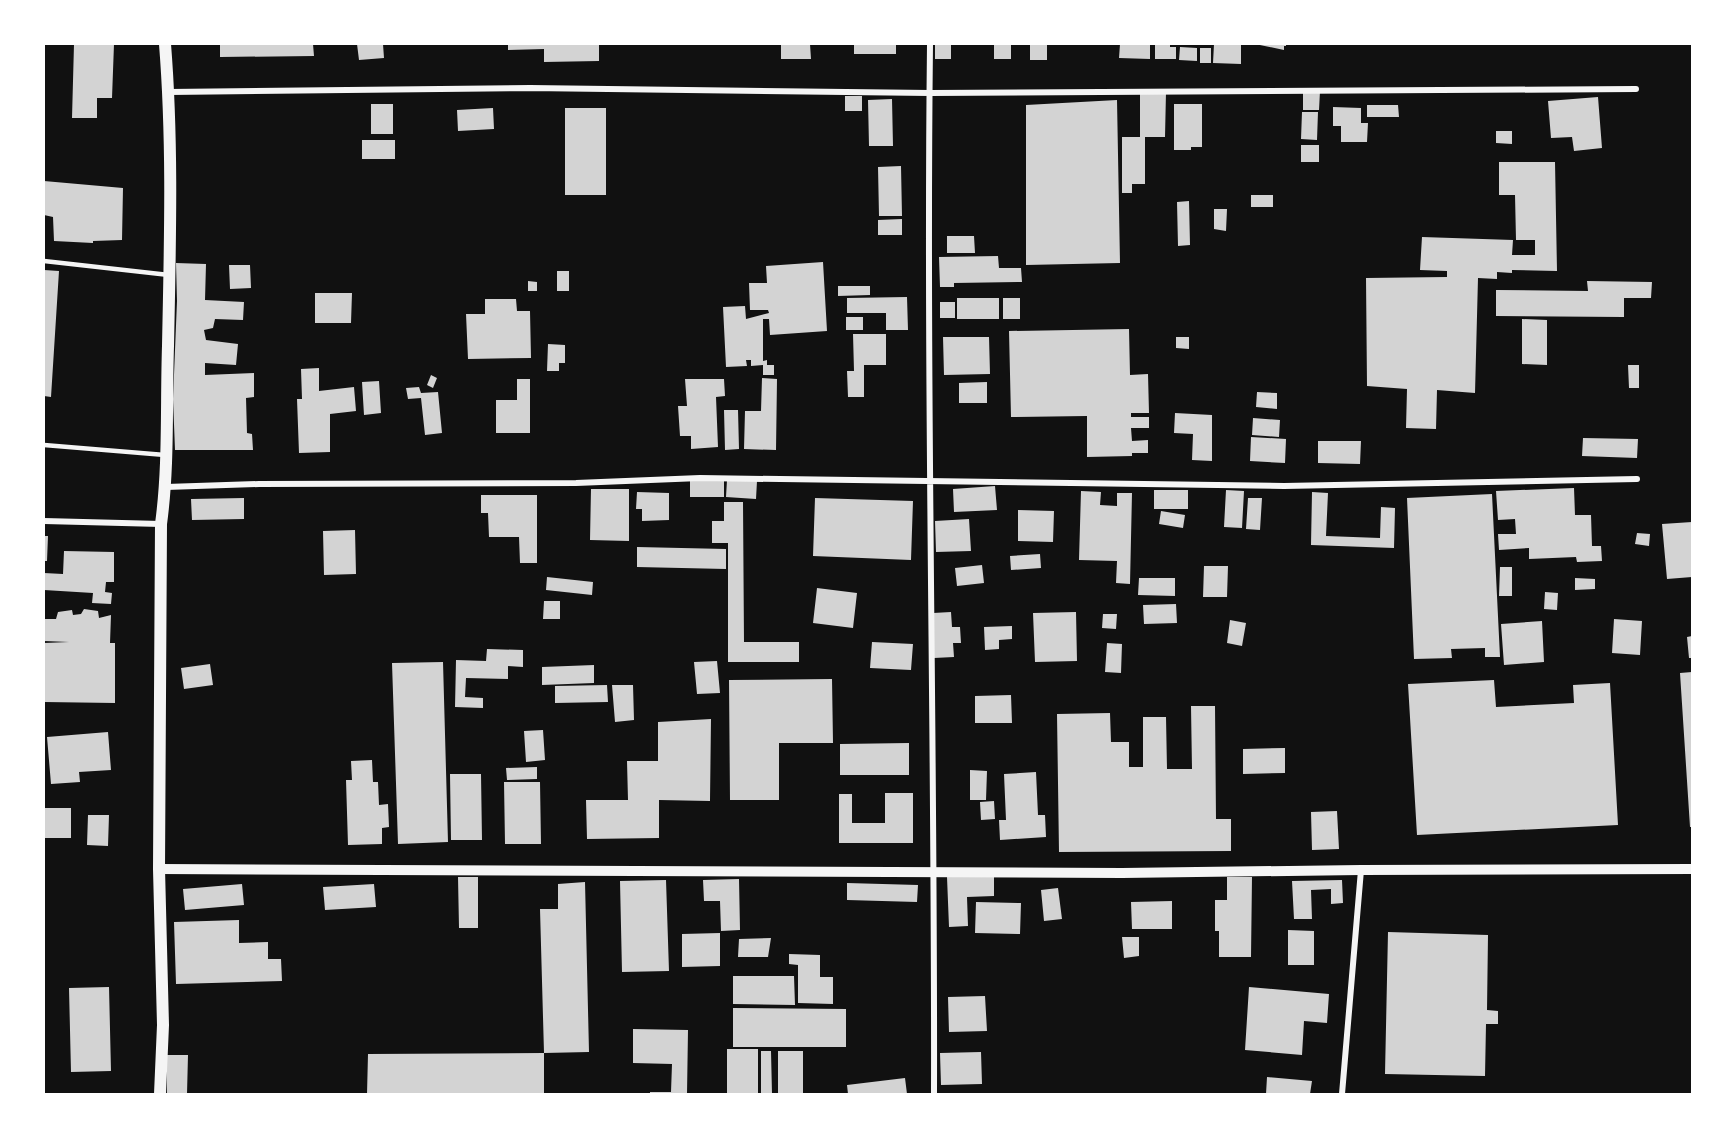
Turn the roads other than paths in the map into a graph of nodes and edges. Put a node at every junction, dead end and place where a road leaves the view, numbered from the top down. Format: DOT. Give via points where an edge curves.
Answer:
graph roads {
  1 [pos="165,44"];
  2 [pos="930,44"];
  3 [pos="1636,89"];
  4 [pos="169,92"];
  5 [pos="930,93"];
  6 [pos="44,261"];
  7 [pos="169,275"];
  8 [pos="44,445"];
  9 [pos="165,455"];
  10 [pos="1637,479"];
  11 [pos="930,482"];
  12 [pos="166,487"];
  13 [pos="44,521"];
  14 [pos="161,524"];
  15 [pos="159,869"];
  16 [pos="1692,869"];
  17 [pos="1361,870"];
  18 [pos="934,872"];
  19 [pos="160,1095"];
  20 [pos="934,1095"];
  21 [pos="1342,1095"];
  1 -- 4 [label="main road"];
  2 -- 5 [label="street"];
  3 -- 5 [label="street"];
  4 -- 5 [label="street" via="530,88"];
  4 -- 7 [label="main road"];
  5 -- 11 [label="street"];
  6 -- 7 [label="lane"];
  7 -- 9 [label="main road"];
  8 -- 9 [label="lane"];
  9 -- 12 [label="main road"];
  10 -- 11 [label="street" via="1284,486"];
  11 -- 12 [label="street" via="700,478"];
  11 -- 18 [label="street"];
  12 -- 14 [label="main road"];
  13 -- 14 [label="street"];
  14 -- 15 [label="main road"];
  15 -- 18 [label="street"];
  15 -- 19 [label="main road" via="163,1025"];
  16 -- 17 [label="street"];
  17 -- 18 [label="street"];
  17 -- 21 [label="street"];
  18 -- 20 [label="street"];
}
